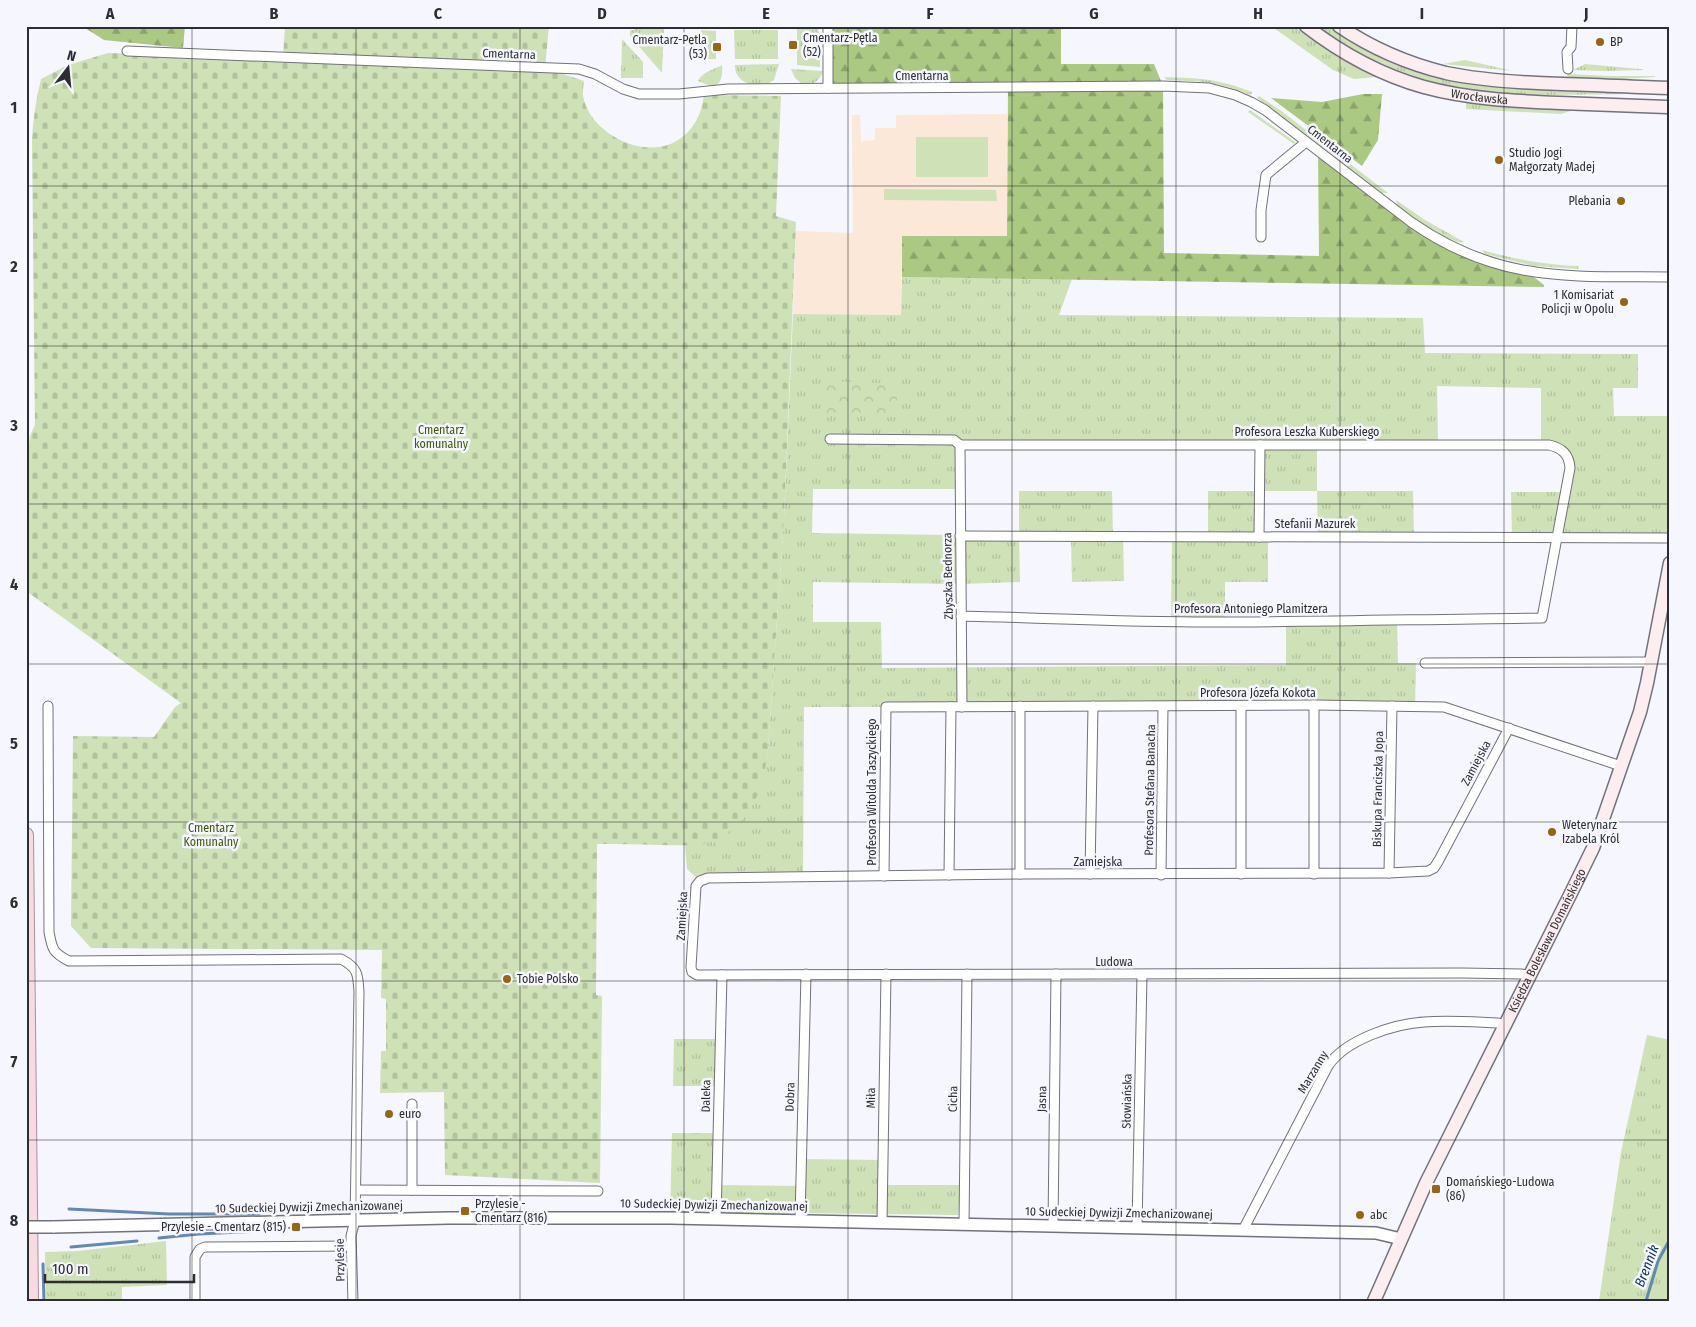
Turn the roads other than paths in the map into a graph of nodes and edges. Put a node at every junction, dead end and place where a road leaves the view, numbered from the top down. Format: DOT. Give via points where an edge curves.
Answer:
graph roads {
  1 [pos="828,26"];
  2 [pos="1306,26"];
  3 [pos="1338,26"];
  4 [pos="1572,26"];
  5 [pos="127,51"];
  6 [pos="1568,69"];
  7 [pos="828,88"];
  8 [pos="1670,88"];
  9 [pos="1670,107"];
  10 [pos="1306,142"];
  11 [pos="1261,237"];
  12 [pos="1670,277"];
  13 [pos="830,439"];
  14 [pos="1260,444"];
  15 [pos="960,445"];
  16 [pos="960,536"];
  17 [pos="1259,536"];
  18 [pos="1558,538"];
  19 [pos="1670,538"];
  20 [pos="1670,563"];
  21 [pos="961,616"];
  22 [pos="1542,618"];
  23 [pos="1651,662"];
  24 [pos="1425,663"];
  25 [pos="48,706"];
  26 [pos="1020,706"];
  27 [pos="1093,706"];
  28 [pos="1241,706"];
  29 [pos="1314,706"];
  30 [pos="1392,706"];
  31 [pos="951,707"];
  32 [pos="962,707"];
  33 [pos="1163,707"];
  34 [pos="886,708"];
  35 [pos="1508,728"];
  36 [pos="1621,766"];
  37 [pos="26,835"];
  38 [pos="1020,874"];
  39 [pos="1090,874"];
  40 [pos="1161,874"];
  41 [pos="1241,874"];
  42 [pos="1314,874"];
  43 [pos="1390,874"];
  44 [pos="949,875"];
  45 [pos="884,876"];
  46 [pos="806,974"];
  47 [pos="886,974"];
  48 [pos="967,974"];
  49 [pos="1056,974"];
  50 [pos="1142,974"];
  51 [pos="697,975"];
  52 [pos="722,975"];
  53 [pos="1530,976"];
  54 [pos="1505,1026"];
  55 [pos="412,1104"];
  56 [pos="356,1190"];
  57 [pos="412,1190"];
  58 [pos="598,1191"];
  59 [pos="716,1219"];
  60 [pos="355,1220"];
  61 [pos="800,1220"];
  62 [pos="882,1222"];
  63 [pos="964,1224"];
  64 [pos="1053,1225"];
  65 [pos="1137,1227"];
  66 [pos="26,1228"];
  67 [pos="1243,1230"];
  68 [pos="1401,1239"];
  69 [pos="351,1246"];
  70 [pos="32,1301"];
  71 [pos="195,1301"];
  72 [pos="353,1301"];
  73 [pos="1374,1301"];
  1 -- 7 [label="street"];
  2 -- 9 [label="main road, Wrocławska" via="1339,50 1424,87 1511,101"];
  3 -- 8 [label="main road, Wrocławska" via="1390,53 1446,73 1492,80"];
  4 -- 6 [label="street" via="1571,47 1567,52"];
  5 -- 7 [label="street, Cmentarna" via="579,69 639,94"];
  7 -- 10 [label="street, Cmentarna" via="1209,88 1251,102"];
  10 -- 11 [label="street" via="1266,175"];
  10 -- 12 [label="street, Cmentarna" via="1425,232 1487,262 1550,275"];
  13 -- 15 [label="street, Profesora Leszka Kuberskiego" via="954,440"];
  14 -- 15 [label="street, Profesora Leszka Kuberskiego"];
  14 -- 17 [label="street"];
  14 -- 18 [label="street, Profesora Leszka Kuberskiego" via="1554,446 1567,456 1570,468"];
  15 -- 16 [label="street, Zbyszka Bednorza"];
  16 -- 17 [label="street, Stefanii Mazurek"];
  16 -- 21 [label="street, Zbyszka Bednorza"];
  17 -- 18 [label="street, Stefanii Mazurek"];
  18 -- 19 [label="street, Stefanii Mazurek"];
  18 -- 22 [label="street, Profesora Leszka Kuberskiego"];
  20 -- 23 [label="main road, Księdza Bolesława Domańskiego"];
  21 -- 22 [label="street, Profesora Antoniego Plamitzera" via="1213,622"];
  21 -- 32 [label="street, Zbyszka Bednorza"];
  23 -- 24 [label="street"];
  23 -- 36 [label="main road, Księdza Bolesława Domańskiego" via="1642,705"];
  25 -- 56 [label="street, Przylesie" via="49,932 54,952 69,961 341,959 351,964 358,974 359,992"];
  26 -- 27 [label="street, Profesora Józefa Kokota"];
  26 -- 32 [label="street, Profesora Józefa Kokota"];
  26 -- 38 [label="street"];
  27 -- 33 [label="street, Profesora Józefa Kokota"];
  27 -- 39 [label="street"];
  28 -- 29 [label="street, Profesora Józefa Kokota"];
  28 -- 33 [label="street, Profesora Józefa Kokota"];
  28 -- 41 [label="street"];
  29 -- 30 [label="street, Profesora Józefa Kokota"];
  29 -- 42 [label="street"];
  30 -- 35 [label="street, Profesora Józefa Kokota" via="1444,707"];
  30 -- 43 [label="street, Biskupa Franciszka Jopa"];
  31 -- 32 [label="street, Profesora Józefa Kokota"];
  31 -- 34 [label="street, Profesora Józefa Kokota"];
  31 -- 44 [label="street"];
  33 -- 40 [label="street, Profesora Stefana Banacha"];
  34 -- 45 [label="street, Profesora Witolda Taszyckiego"];
  35 -- 36 [label="street, Profesora Józefa Kokota"];
  35 -- 43 [label="street, Zamiejska" via="1434,868 1422,873"];
  36 -- 53 [label="main road, Księdza Bolesława Domańskiego" via="1593,848"];
  37 -- 70 [label="main road"];
  38 -- 39 [label="street, Zamiejska"];
  38 -- 44 [label="street, Zamiejska"];
  39 -- 40 [label="street, Zamiejska"];
  40 -- 41 [label="street, Zamiejska"];
  41 -- 42 [label="street, Zamiejska"];
  42 -- 43 [label="street, Zamiejska"];
  44 -- 45 [label="street, Zamiejska"];
  45 -- 51 [label="street, Zamiejska" via="708,878 700,881 696,886 691,967"];
  46 -- 47 [label="street, Ludowa"];
  46 -- 52 [label="street, Ludowa"];
  46 -- 61 [label="street, Dobra"];
  47 -- 48 [label="street, Ludowa"];
  47 -- 62 [label="street, Miła"];
  48 -- 49 [label="street, Ludowa"];
  48 -- 63 [label="street, Cicha"];
  49 -- 50 [label="street, Ludowa"];
  49 -- 64 [label="street, Jasna"];
  50 -- 53 [label="street, Ludowa" via="1462,973"];
  50 -- 65 [label="street, Słowiańska"];
  51 -- 52 [label="street, Ludowa"];
  52 -- 59 [label="street, Daleka"];
  53 -- 54 [label="main road, Księdza Bolesława Domańskiego"];
  54 -- 67 [label="street, Marzanny" via="1498,1023 1421,1022 1366,1037 1340,1052 1328,1066"];
  54 -- 68 [label="main road, Księdza Bolesława Domańskiego"];
  55 -- 57 [label="street"];
  56 -- 57 [label="street"];
  56 -- 60 [label="street, Przylesie"];
  57 -- 58 [label="street"];
  59 -- 60 [label="street, 10 Sudeckiej Dywizji Zmechanizowanej"];
  59 -- 61 [label="street, 10 Sudeckiej Dywizji Zmechanizowanej"];
  60 -- 66 [label="street, 10 Sudeckiej Dywizji Zmechanizowanej, bridge"];
  60 -- 69 [label="street, Przylesie"];
  61 -- 62 [label="street, 10 Sudeckiej Dywizji Zmechanizowanej"];
  62 -- 63 [label="street, 10 Sudeckiej Dywizji Zmechanizowanej"];
  63 -- 64 [label="street, 10 Sudeckiej Dywizji Zmechanizowanej"];
  64 -- 65 [label="street, 10 Sudeckiej Dywizji Zmechanizowanej"];
  65 -- 67 [label="street, 10 Sudeckiej Dywizji Zmechanizowanej"];
  67 -- 68 [label="street, 10 Sudeckiej Dywizji Zmechanizowanej" via="1376,1233"];
  68 -- 73 [label="main road, Księdza Bolesława Domańskiego"];
  69 -- 71 [label="street" via="205,1247 195,1257"];
  69 -- 72 [label="street, Przylesie"];
}
